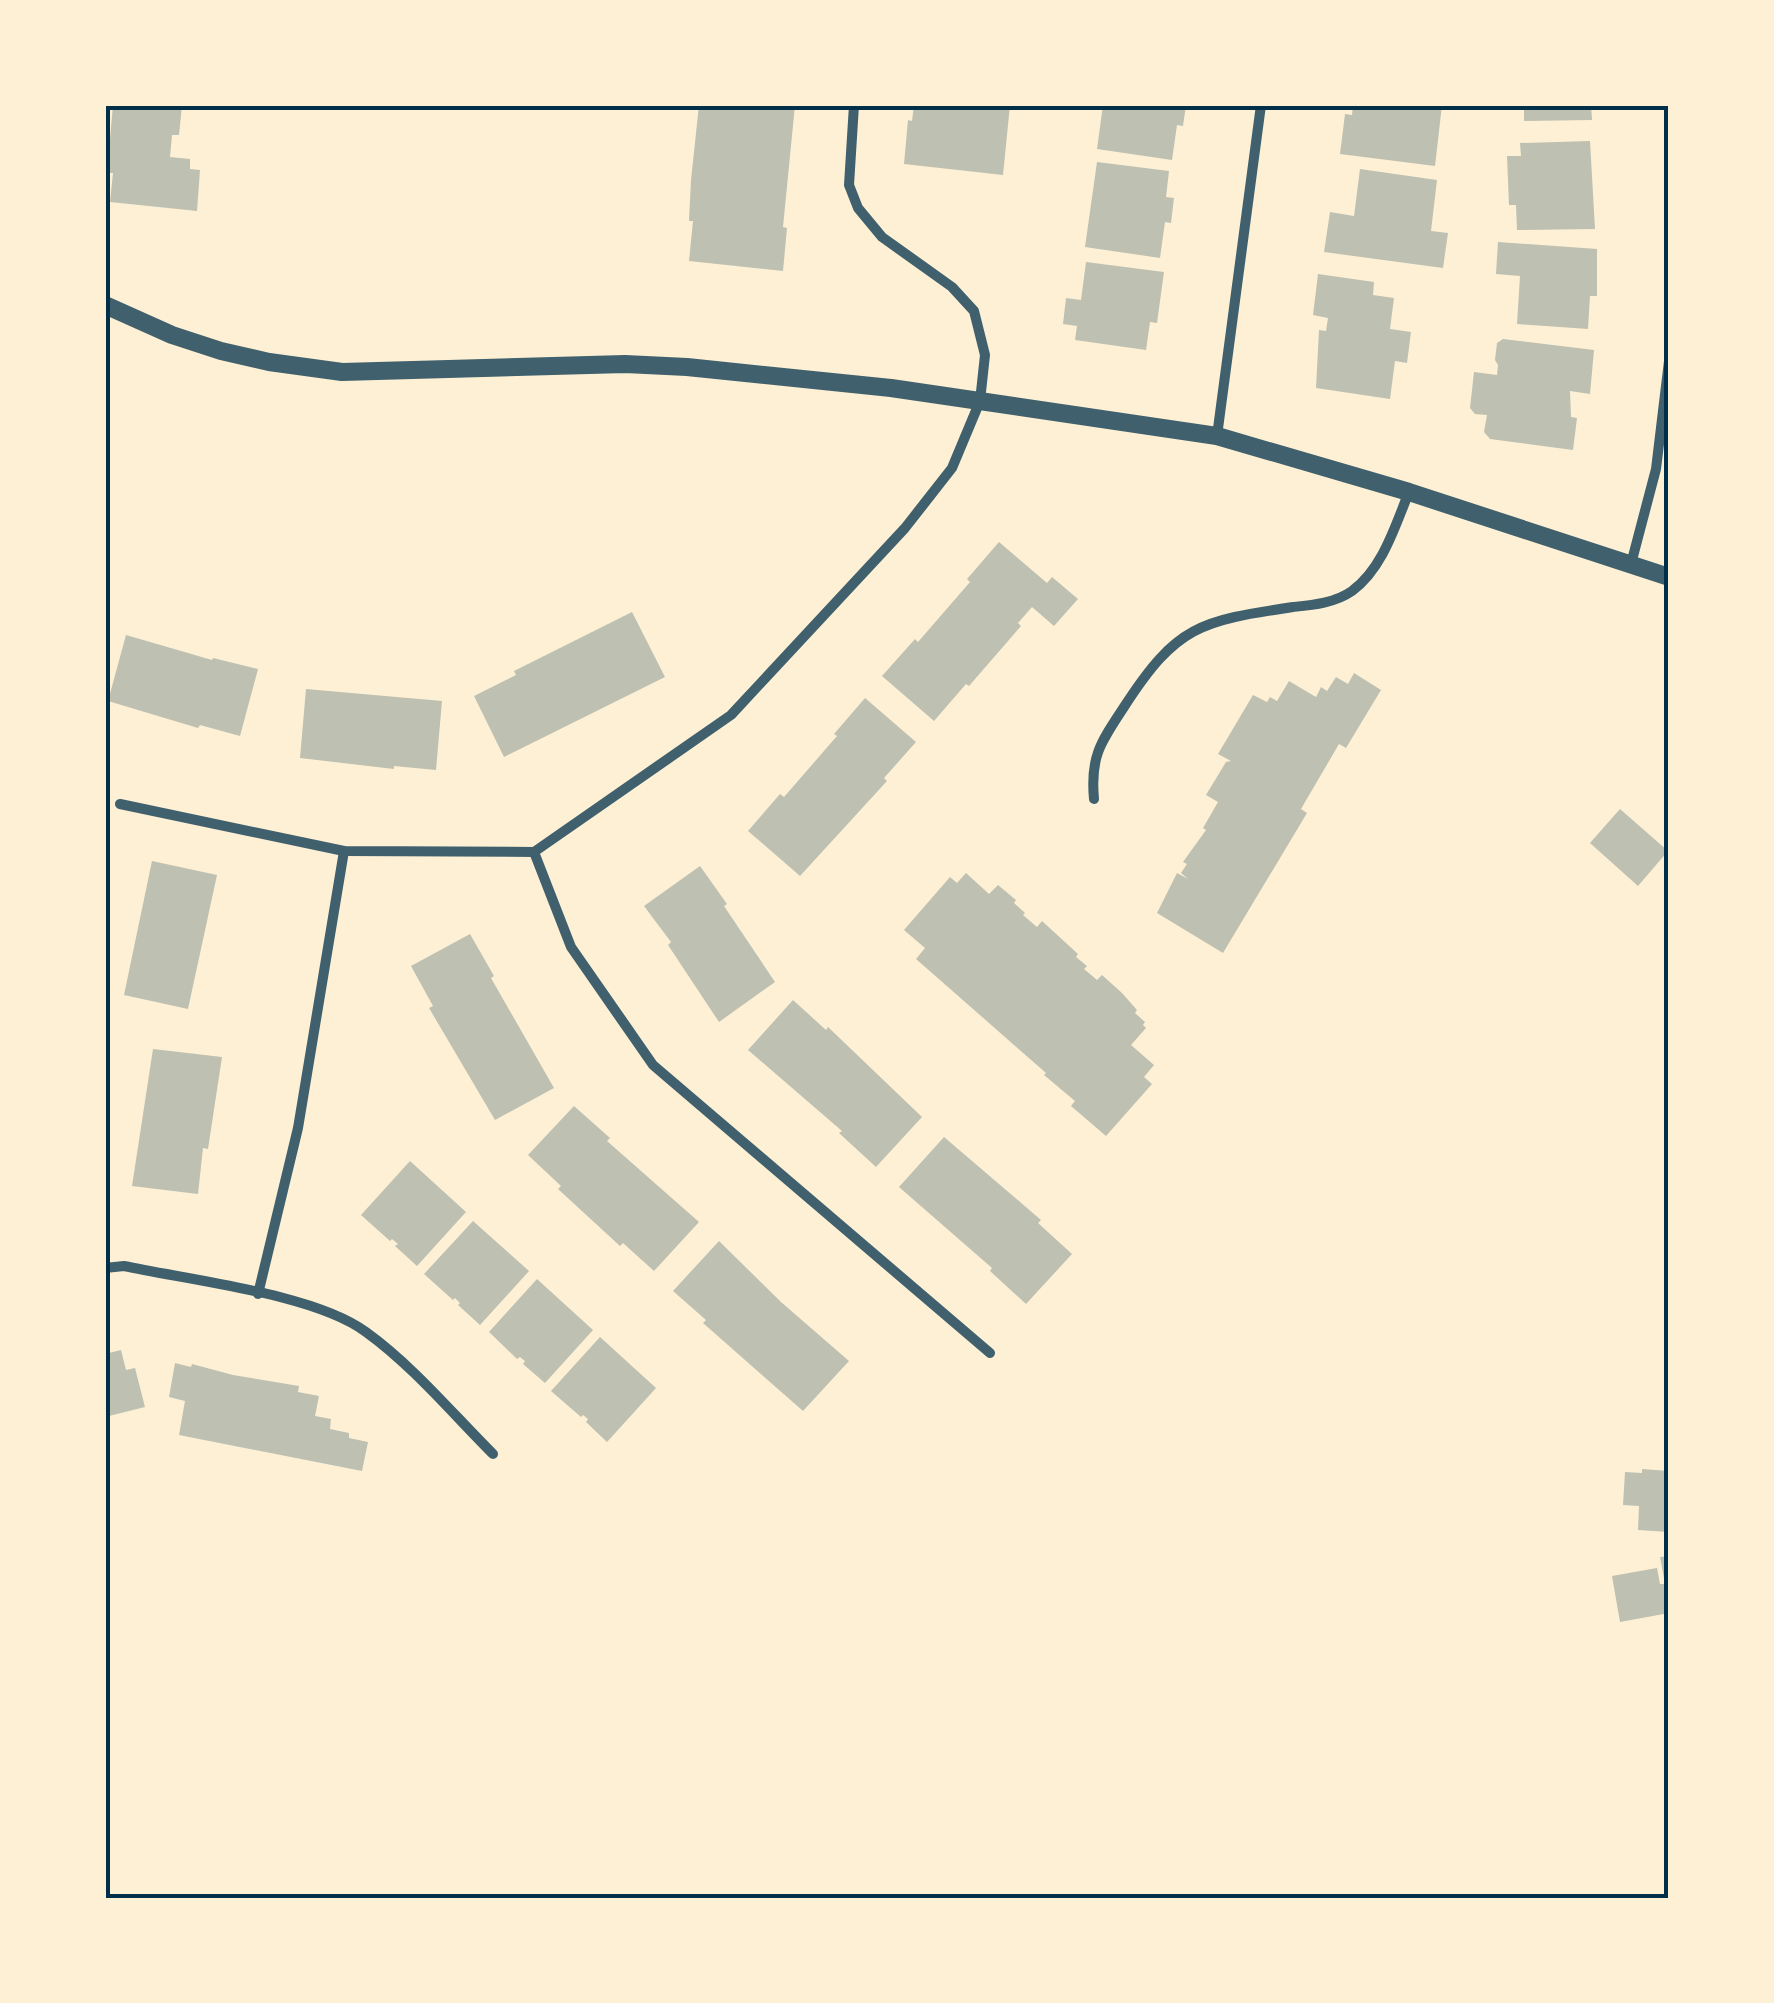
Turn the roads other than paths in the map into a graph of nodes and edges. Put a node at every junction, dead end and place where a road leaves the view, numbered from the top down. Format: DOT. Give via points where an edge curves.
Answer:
graph roads {
  1 [pos="854,105"];
  2 [pos="1262,105"];
  3 [pos="105,306"];
  4 [pos="1669,361"];
  5 [pos="980,401"];
  6 [pos="1217,436"];
  7 [pos="1409,492"];
  8 [pos="1631,564"];
  9 [pos="1669,577"];
  10 [pos="1094,798"];
  11 [pos="120,804"];
  12 [pos="344,851"];
  13 [pos="534,852"];
  14 [pos="105,1268"];
  15 [pos="258,1294"];
  16 [pos="990,1352"];
  17 [pos="493,1454"];
  1 -- 5 [label="street" via="849,185 858,208 882,237 974,311 985,355"];
  2 -- 6 [label="street"];
  3 -- 5 [label="street" via="221,350 342,372 687,366"];
  4 -- 8 [label="street" via="1656,470"];
  5 -- 6 [label="street"];
  5 -- 13 [label="street" via="952,468 905,528 731,716"];
  6 -- 7 [label="street"];
  7 -- 8 [label="street"];
  7 -- 10 [label="street" via="1384,551 1350,592 1325,603 1216,620 1170,645 1106,736 1092,769"];
  8 -- 9 [label="street"];
  11 -- 12 [label="street"];
  12 -- 13 [label="street"];
  12 -- 15 [label="street" via="298,1128"];
  13 -- 16 [label="street" via="571,947 653,1065"];
  14 -- 15 [label="street" via="124,1266"];
  15 -- 17 [label="street" via="324,1308 364,1330"];
}
